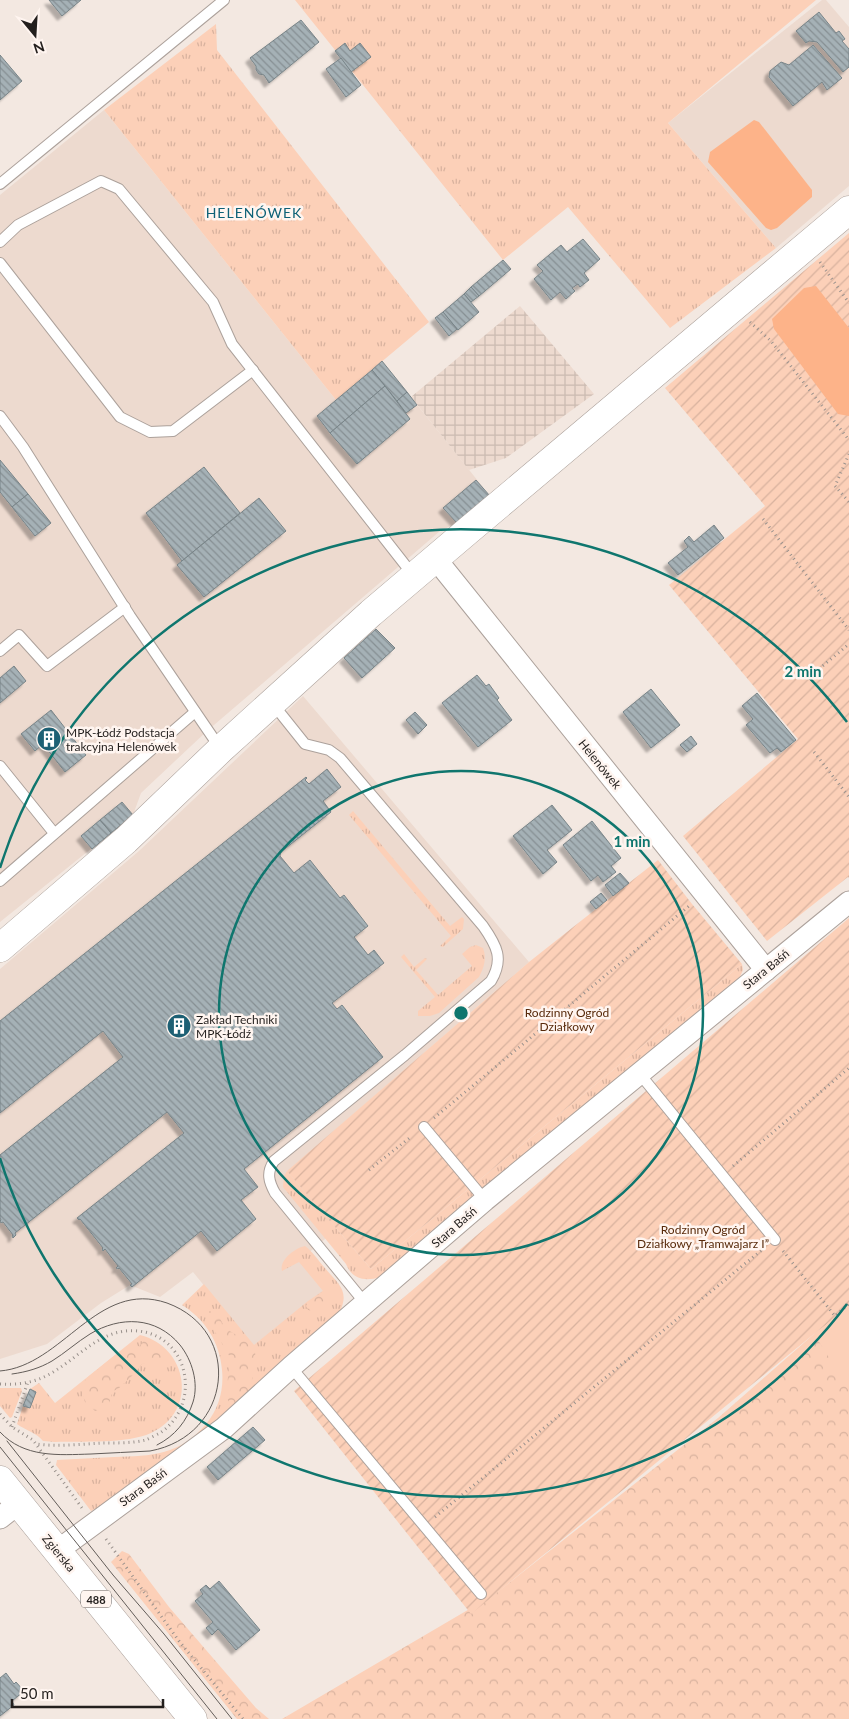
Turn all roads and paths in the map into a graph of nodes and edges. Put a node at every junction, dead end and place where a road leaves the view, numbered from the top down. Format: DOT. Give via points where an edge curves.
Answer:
graph roads {
  1 [pos="224,0"];
  2 [pos="0,184"];
  3 [pos="849,210"];
  4 [pos="0,242"];
  5 [pos="818,259"];
  6 [pos="0,263"];
  7 [pos="849,303"];
  8 [pos="747,319"];
  9 [pos="253,370"];
  10 [pos="0,416"];
  11 [pos="849,440"];
  12 [pos="849,454"];
  13 [pos="849,502"];
  14 [pos="763,520"];
  15 [pos="435,558"];
  16 [pos="406,566"];
  17 [pos="125,607"];
  18 [pos="849,630"];
  19 [pos="849,644"];
  20 [pos="0,651"];
  21 [pos="819,669"];
  22 [pos="272,702"];
  23 [pos="195,712"];
  24 [pos="221,749"];
  25 [pos="814,752"];
  26 [pos="0,766"];
  27 [pos="849,797"];
  28 [pos="54,833"];
  29 [pos="0,881"];
  30 [pos="704,894"];
  31 [pos="849,902"];
  32 [pos="0,948"];
  33 [pos="766,970"];
  34 [pos="849,1068"];
  35 [pos="639,1073"];
  36 [pos="424,1127"];
  37 [pos="370,1170"];
  38 [pos="722,1175"];
  39 [pos="485,1200"];
  40 [pos="774,1240"];
  41 [pos="366,1302"];
  42 [pos="849,1304"];
  43 [pos="291,1367"];
  44 [pos="28,1382"];
  45 [pos="0,1384"];
  46 [pos="0,1414"];
  47 [pos="12,1427"];
  48 [pos="36,1444"];
  49 [pos="0,1480"];
  50 [pos="9,1511"];
  51 [pos="93,1523"];
  52 [pos="425,1526"];
  53 [pos="58,1551"];
  54 [pos="481,1594"];
  55 [pos="193,1719"];
  56 [pos="243,1719"];
  1 -- 2 [label="lane"];
  3 -- 15 [label="street"];
  4 -- 9 [label="lane" via="18,225 101,180 118,189 212,302 232,344"];
  5 -- 7 [label="path"];
  6 -- 9 [label="lane" via="120,417 150,432 173,430"];
  8 -- 11 [label="path" via="772,342"];
  9 -- 16 [label="lane"];
  10 -- 17 [label="lane"];
  12 -- 13 [label="path" via="835,486"];
  14 -- 18 [label="path"];
  15 -- 22 [label="street"];
  15 -- 30 [label="street, Helenówek"];
  17 -- 20 [label="lane" via="47,666 19,635"];
  17 -- 23 [label="lane"];
  19 -- 21 [label="path"];
  22 -- 24 [label="street"];
  22 -- 41 [label="lane" via="305,744 329,750 340,758 482,926 497,951 496,972 491,981 274,1161 269,1172 275,1193"];
  23 -- 24 [label="lane"];
  23 -- 28 [label="lane"];
  24 -- 32 [label="street" via="126,840"];
  25 -- 27 [label="path"];
  26 -- 28 [label="lane"];
  28 -- 29 [label="lane"];
  30 -- 33 [label="street, Helenówek"];
  30 -- 36 [label="path"];
  31 -- 33 [label="street, Stara Baśń"];
  33 -- 35 [label="street, Stara Baśń"];
  34 -- 38 [label="path"];
  35 -- 38 [label="lane"];
  35 -- 39 [label="street, Stara Baśń"];
  36 -- 37 [label="path"];
  36 -- 39 [label="lane"];
  38 -- 40 [label="lane"];
  39 -- 41 [label="street, Stara Baśń"];
  40 -- 42 [label="path" via="835,1316"];
  40 -- 52 [label="path"];
  41 -- 43 [label="street, Stara Baśń"];
  43 -- 51 [label="street, Stara Baśń" via="211,1438"];
  43 -- 52 [label="lane"];
  44 -- 45 [label="path"];
  44 -- 47 [label="path"];
  44 -- 48 [label="path" via="52,1372 102,1338 132,1330 148,1332 167,1343 180,1360 186,1380 179,1413 170,1424 146,1440"];
  46 -- 47 [label="path"];
  47 -- 48 [label="path"];
  48 -- 51 [label="path"];
  49 -- 50 [label="street, Zgierska / 488"];
  50 -- 53 [label="street, Zgierska / 488"];
  51 -- 53 [label="street, Stara Baśń"];
  51 -- 56 [label="path" via="179,1641"];
  52 -- 54 [label="lane"];
  53 -- 55 [label="street, Zgierska / 488"];
}
